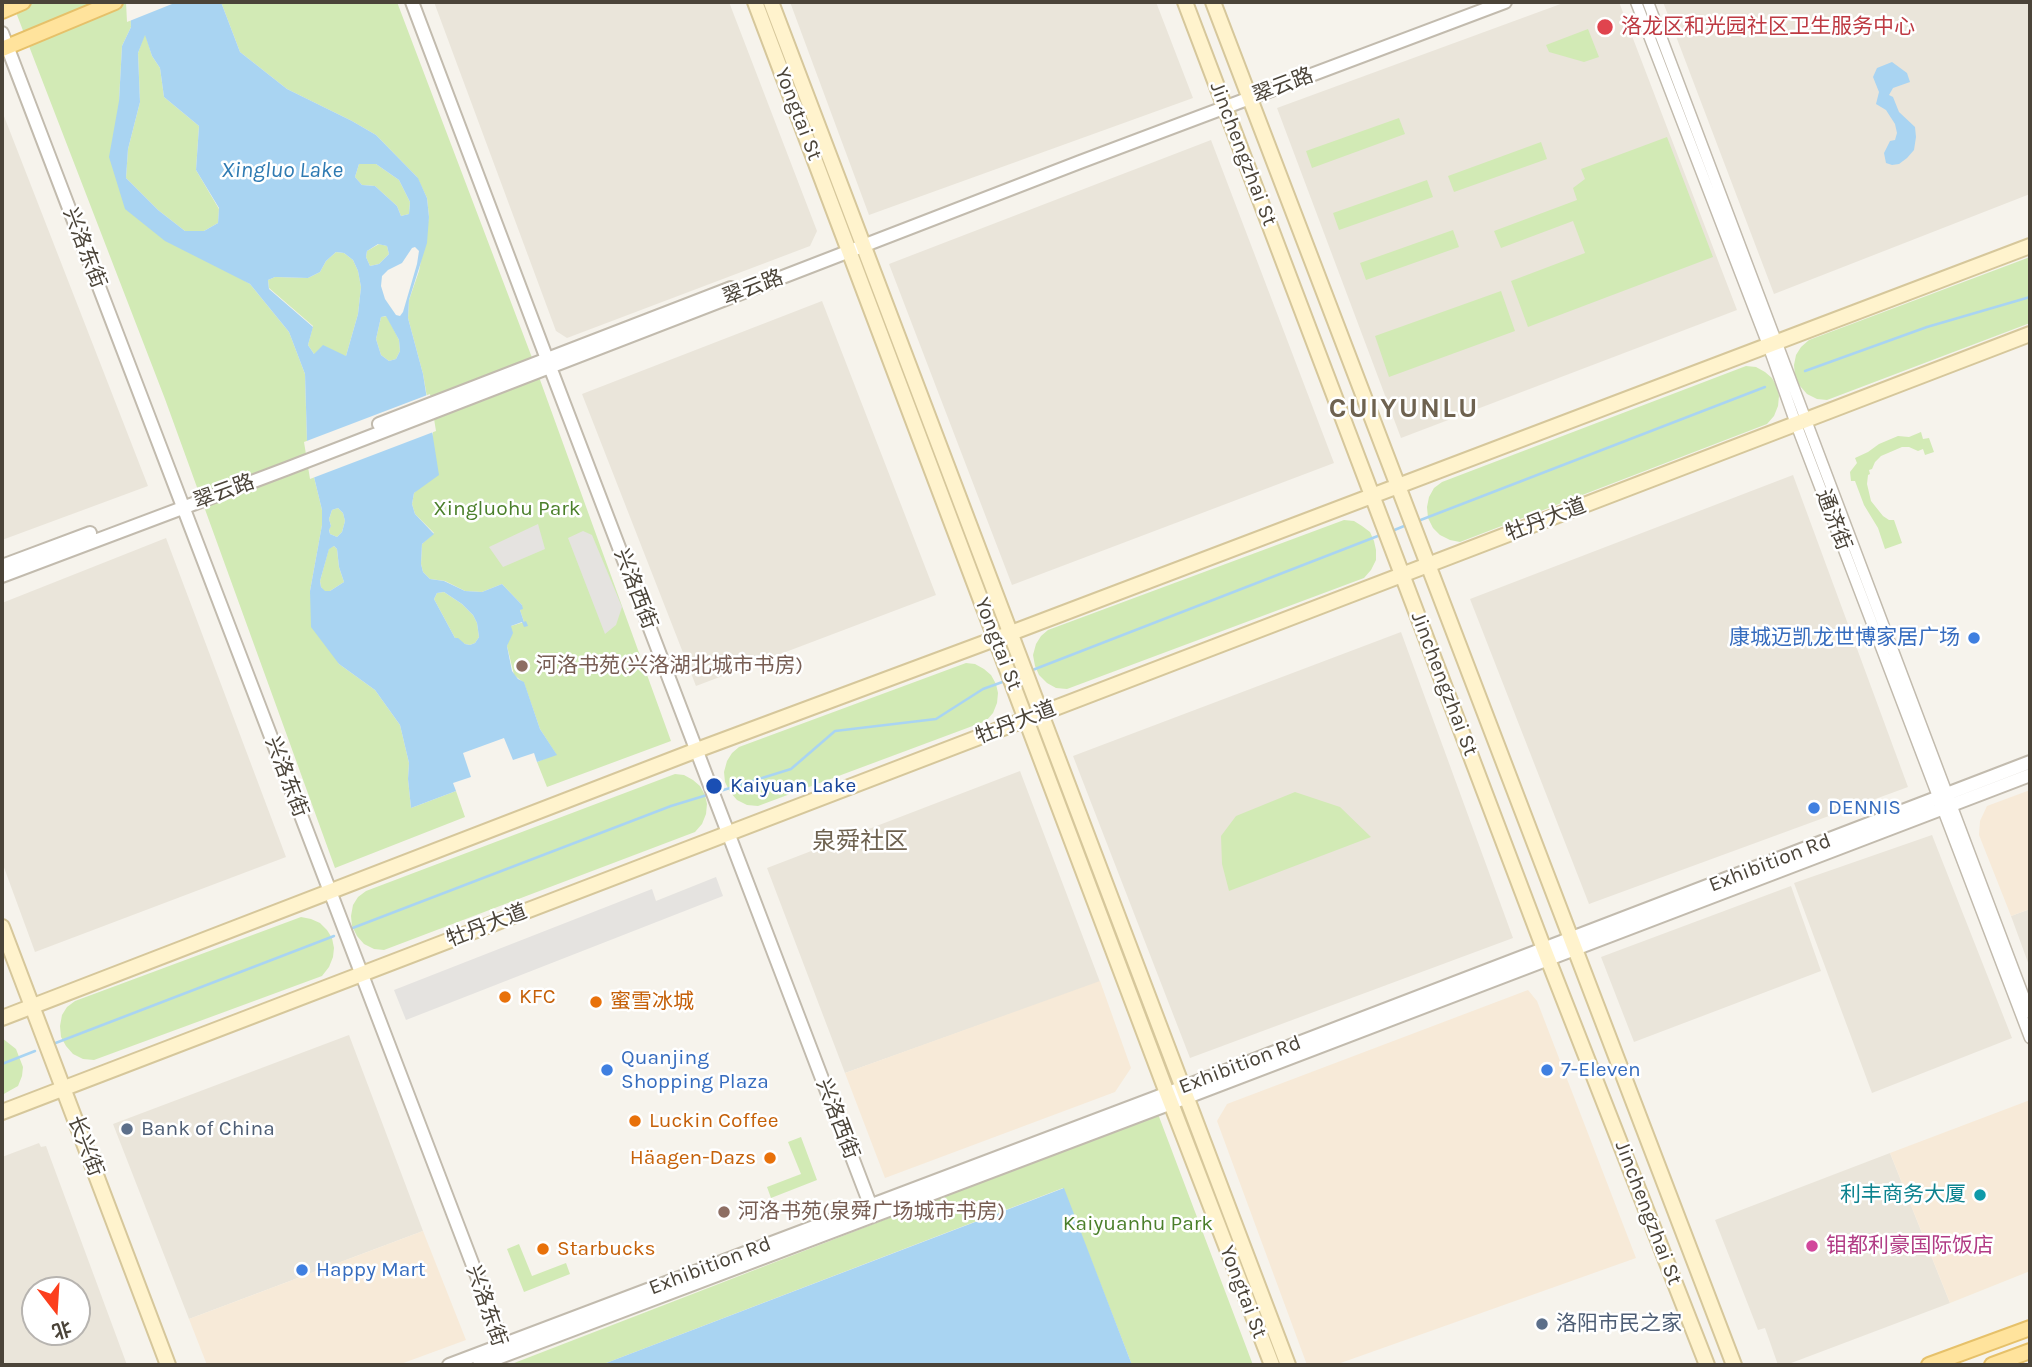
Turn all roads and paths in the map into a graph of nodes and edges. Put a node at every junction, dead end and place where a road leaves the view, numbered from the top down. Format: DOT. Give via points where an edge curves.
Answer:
graph roads {
  1 [pos="23,2"];
  2 [pos="115,2"];
  3 [pos="412,2"];
  4 [pos="420,2"];
  5 [pos="755,2"];
  6 [pos="771,2"];
  7 [pos="1185,2"];
  8 [pos="1213,2"];
  9 [pos="1482,2"];
  10 [pos="1505,2"];
  11 [pos="1636,2"];
  12 [pos="1647,2"];
  13 [pos="2,10"];
  14 [pos="3,45"];
  15 [pos="1248,96"];
  16 [pos="1224,105"];
  17 [pos="856,245"];
  18 [pos="2030,246"];
  19 [pos="2030,334"];
  20 [pos="1772,344"];
  21 [pos="551,361"];
  22 [pos="1801,422"];
  23 [pos="1399,486"];
  24 [pos="1373,495"];
  25 [pos="177,505"];
  26 [pos="1429,565"];
  27 [pos="2,566"];
  28 [pos="1402,575"];
  29 [pos="2,576"];
  30 [pos="1011,633"];
  31 [pos="996,639"];
  32 [pos="1041,714"];
  33 [pos="1027,720"];
  34 [pos="700,749"];
  35 [pos="2030,762"];
  36 [pos="2030,775"];
  37 [pos="1946,802"];
  38 [pos="731,831"];
  39 [pos="327,894"];
  40 [pos="2,928"];
  41 [pos="1572,944"];
  42 [pos="2,951"];
  43 [pos="1546,954"];
  44 [pos="358,976"];
  45 [pos="28,1008"];
  46 [pos="2030,1013"];
  47 [pos="2,1018"];
  48 [pos="2030,1038"];
  49 [pos="59,1090"];
  50 [pos="1183,1093"];
  51 [pos="1169,1098"];
  52 [pos="2,1112"];
  53 [pos="876,1209"];
  54 [pos="2030,1328"];
  55 [pos="501,1349"];
  56 [pos="2030,1351"];
  57 [pos="159,1365"];
  58 [pos="168,1365"];
  59 [pos="449,1365"];
  60 [pos="479,1365"];
  61 [pos="1272,1365"];
  62 [pos="1288,1365"];
  63 [pos="1707,1365"];
  64 [pos="1734,1365"];
  65 [pos="1929,1365"];
  66 [pos="1992,1365"];
  1 -- 13 [label="main road"];
  2 -- 14 [label="main road"];
  3 -- 21 [label="street, 兴洛西街"];
  4 -- 21 [label="street, 兴洛西街"];
  5 -- 17 [label="main road, Yongtai St"];
  6 -- 17 [label="main road, Yongtai St"];
  7 -- 16 [label="main road, Jinchengzhai St"];
  8 -- 15 [label="main road, Jinchengzhai St"];
  9 -- 15 [label="street, 翠云路"];
  10 -- 15 [label="street, 翠云路"];
  11 -- 20 [label="street, 通济街"];
  12 -- 20 [label="street, 通济街"];
  14 -- 25 [label="street, 兴洛东街"];
  15 -- 16 [label="street, 翠云路"];
  15 -- 23 [label="main road, Jinchengzhai St"];
  16 -- 17 [label="street, 翠云路"];
  16 -- 24 [label="main road, Jinchengzhai St"];
  17 -- 21 [label="street, 翠云路"];
  17 -- 30 [label="main road, Yongtai St"];
  17 -- 31 [label="main road, Yongtai St"];
  18 -- 20 [label="main road"];
  19 -- 22 [label="main road, 牡丹大道"];
  20 -- 22 [label="street, 通济街"];
  20 -- 23 [label="main road"];
  21 -- 25 [label="street, 翠云路"];
  21 -- 34 [label="street, 兴洛西街"];
  22 -- 26 [label="main road, 牡丹大道"];
  22 -- 37 [label="street, 通济街"];
  23 -- 24 [label="main road"];
  23 -- 26 [label="main road, Jinchengzhai St"];
  24 -- 28 [label="main road, Jinchengzhai St"];
  24 -- 30 [label="main road"];
  25 -- 27 [label="street, 翠云路"];
  25 -- 29 [label="street, 翠云路"];
  25 -- 39 [label="street, 兴洛东街"];
  26 -- 28 [label="main road, 牡丹大道"];
  26 -- 41 [label="main road, Jinchengzhai St"];
  28 -- 32 [label="main road, 牡丹大道"];
  28 -- 43 [label="main road, Jinchengzhai St"];
  30 -- 31 [label="main road"];
  30 -- 32 [label="main road, Yongtai St"];
  31 -- 33 [label="main road, Yongtai St"];
  31 -- 34 [label="main road"];
  32 -- 33 [label="main road, 牡丹大道"];
  32 -- 50 [label="main road, Yongtai St"];
  33 -- 38 [label="main road, 牡丹大道"];
  33 -- 51 [label="main road, Yongtai St"];
  34 -- 38 [label="street, 兴洛西街"];
  34 -- 39 [label="main road"];
  35 -- 37 [label="street, Exhibition Rd"];
  36 -- 37 [label="street, Exhibition Rd"];
  37 -- 41 [label="street, Exhibition Rd"];
  37 -- 46 [label="street, 通济街"];
  37 -- 48 [label="street, 通济街"];
  38 -- 44 [label="main road, 牡丹大道"];
  38 -- 53 [label="street, 兴洛西街"];
  39 -- 44 [label="street, 兴洛东街"];
  39 -- 45 [label="main road"];
  40 -- 45 [label="main road, 长兴街"];
  41 -- 43 [label="street, Exhibition Rd"];
  41 -- 64 [label="main road, Jinchengzhai St"];
  42 -- 45 [label="main road, 长兴街"];
  43 -- 50 [label="street, Exhibition Rd"];
  43 -- 63 [label="main road, Jinchengzhai St"];
  44 -- 49 [label="main road, 牡丹大道"];
  44 -- 55 [label="street, 兴洛东街"];
  45 -- 47 [label="main road"];
  45 -- 49 [label="main road, 长兴街"];
  49 -- 52 [label="main road, 牡丹大道"];
  49 -- 57 [label="main road, 长兴街"];
  49 -- 58 [label="main road, 长兴街"];
  50 -- 51 [label="street, Exhibition Rd"];
  50 -- 62 [label="main road, Yongtai St"];
  51 -- 53 [label="street, Exhibition Rd"];
  51 -- 61 [label="main road, Yongtai St"];
  53 -- 55 [label="street, Exhibition Rd"];
  54 -- 65 [label="main road"];
  55 -- 59 [label="street, Exhibition Rd"];
  55 -- 60 [label="street, Exhibition Rd"];
  56 -- 66 [label="main road"];
}
